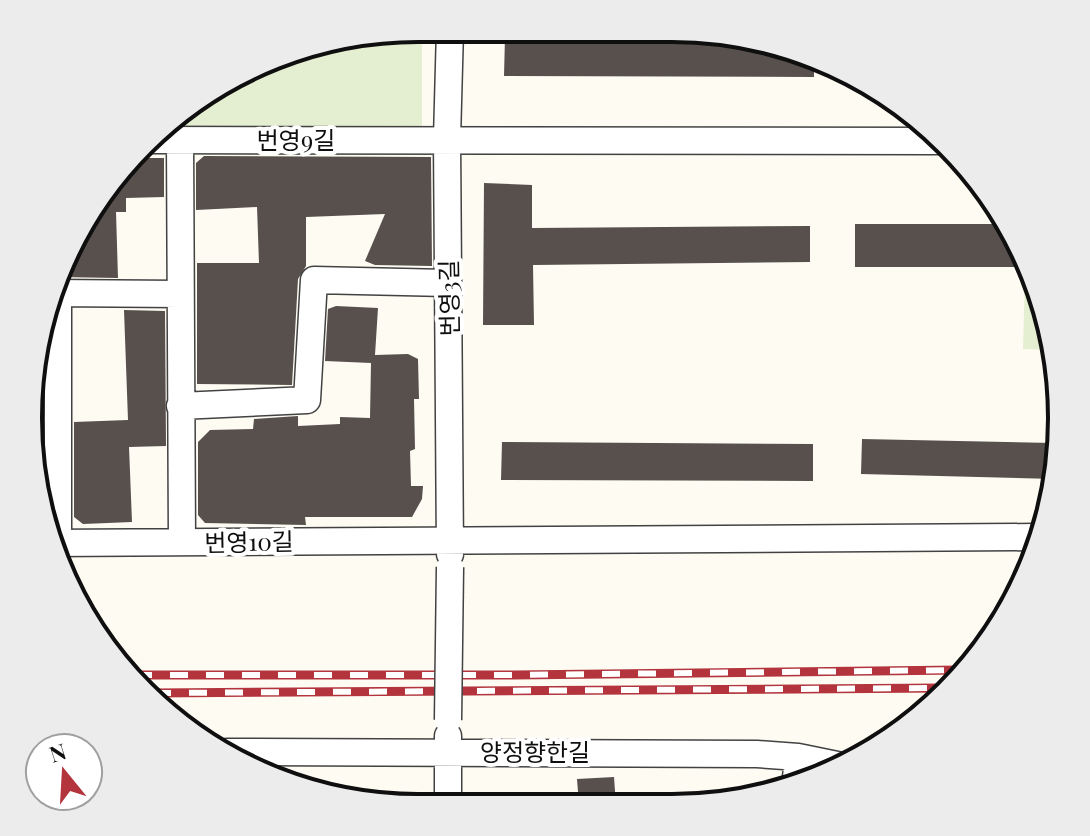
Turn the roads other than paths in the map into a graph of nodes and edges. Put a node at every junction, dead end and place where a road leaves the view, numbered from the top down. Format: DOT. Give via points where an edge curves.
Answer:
graph roads {
  1 [pos="450,42"];
  2 [pos="447,139"];
  3 [pos="165,140"];
  4 [pos="180,140"];
  5 [pos="926,141"];
  6 [pos="447,283"];
  7 [pos="64,293"];
  8 [pos="180,294"];
  9 [pos="55,322"];
  10 [pos="180,406"];
  11 [pos="53,508"];
  12 [pos="1029,537"];
  13 [pos="450,538"];
  14 [pos="182,542"];
  15 [pos="64,543"];
  16 [pos="448,751"];
  17 [pos="246,752"];
  18 [pos="798,757"];
  19 [pos="823,762"];
  20 [pos="796,773"];
  21 [pos="448,794"];
  1 -- 2 [label="street, 번영3길"];
  2 -- 4 [label="street, 번영9길"];
  2 -- 5 [label="street, 번영9길"];
  2 -- 6 [label="street, 번영3길"];
  3 -- 4 [label="street, 번영9길"];
  4 -- 8 [label="street"];
  6 -- 10 [label="street" via="314,280 307,400"];
  6 -- 13 [label="street, 번영3길"];
  7 -- 8 [label="street"];
  8 -- 10 [label="street"];
  9 -- 11 [label="street"];
  10 -- 14 [label="street"];
  12 -- 13 [label="street, 번영10길"];
  13 -- 14 [label="street, 번영10길"];
  13 -- 16 [label="street, 번영3길, bridge"];
  14 -- 15 [label="street, 번영10길"];
  16 -- 17 [label="street, 양정향한길"];
  16 -- 18 [label="street, 양정향한길"];
  16 -- 21 [label="street"];
  18 -- 19 [label="street, 양정향한길"];
  18 -- 20 [label="street"];
}
